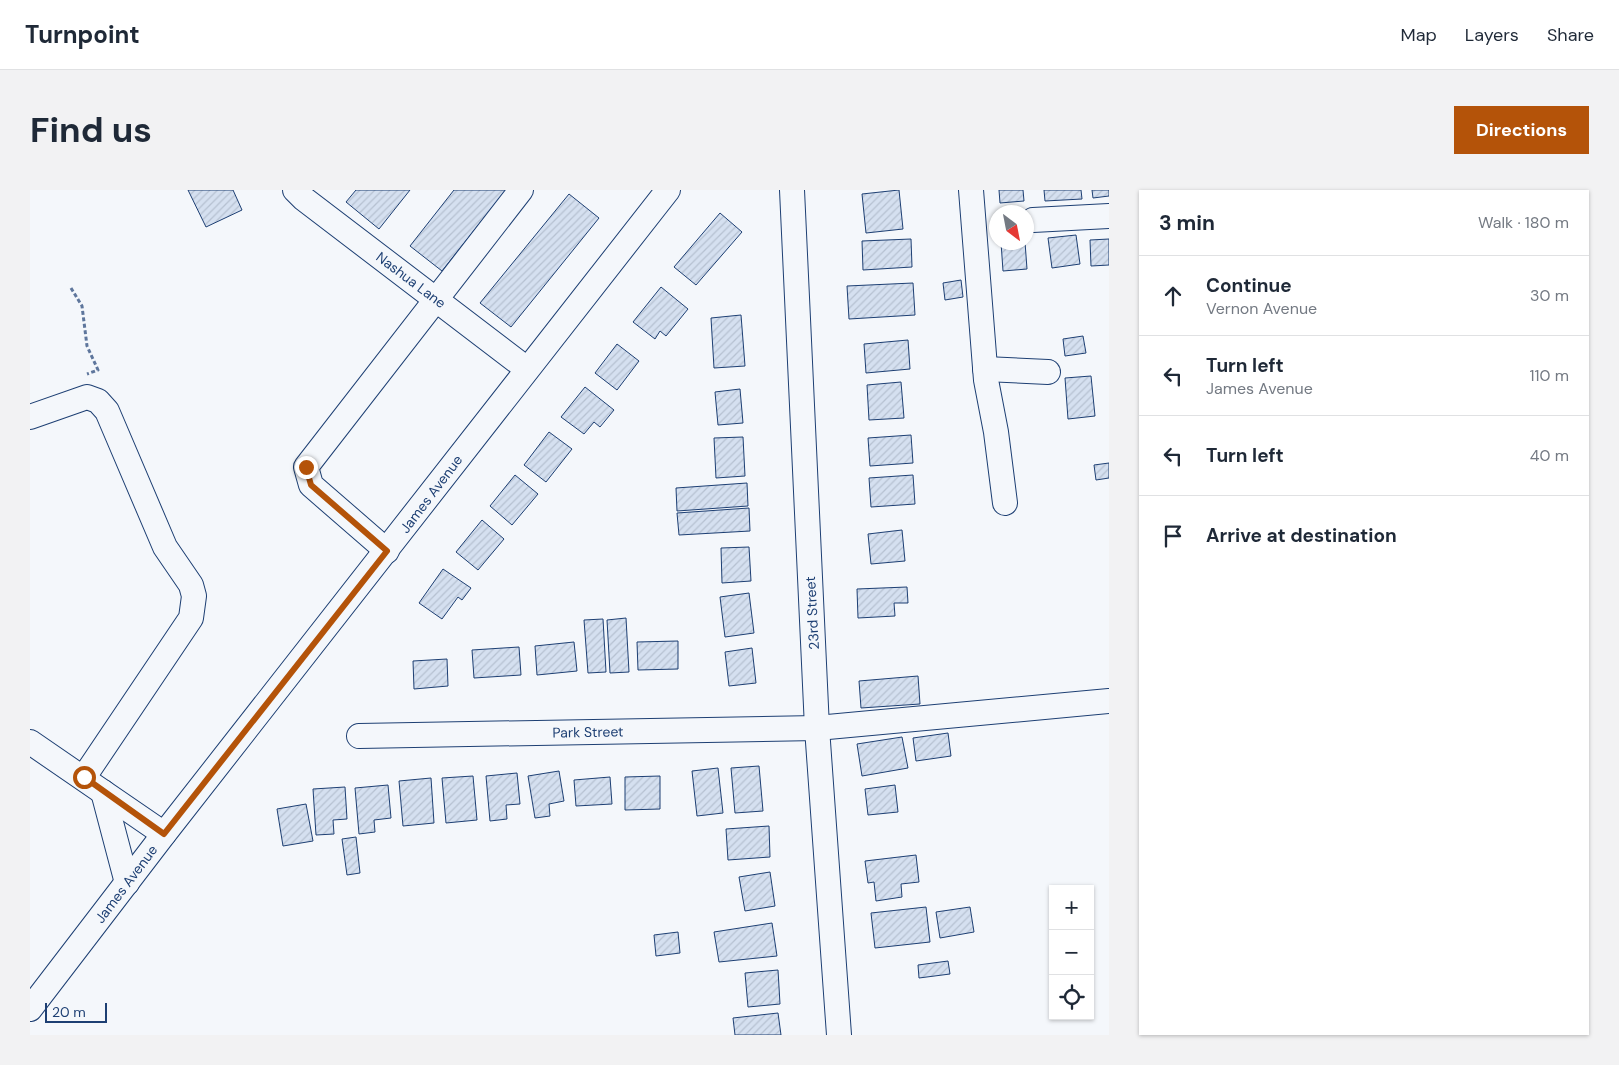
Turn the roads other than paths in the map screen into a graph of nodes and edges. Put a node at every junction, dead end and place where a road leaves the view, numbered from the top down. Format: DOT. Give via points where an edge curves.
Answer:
graph roads {
  1 [pos="295,190"];
  2 [pos="521,190"];
  3 [pos="668,190"];
  4 [pos="792,190"];
  5 [pos="972,190"];
  6 [pos="1109,216"];
  7 [pos="1034,220"];
  8 [pos="438,300"];
  9 [pos="527,368"];
  10 [pos="985,369"];
  11 [pos="1048,372"];
  12 [pos="30,417"];
  13 [pos="1005,503"];
  14 [pos="387,551"];
  15 [pos="1109,701"];
  16 [pos="817,728"];
  17 [pos="359,736"];
  18 [pos="30,742"];
  19 [pos="84,777"];
  20 [pos="103,792"];
  21 [pos="164,834"];
  22 [pos="127,883"];
  23 [pos="30,1009"];
  24 [pos="838,1035"];
  1 -- 8 [label="street, Nashua Lane"];
  2 -- 8 [label="street"];
  3 -- 9 [label="street, James Avenue"];
  4 -- 16 [label="street, 23rd Street"];
  5 -- 10 [label="street"];
  6 -- 7 [label="street"];
  8 -- 9 [label="street, Nashua Lane"];
  8 -- 14 [label="street" via="306,467 311,485"];
  9 -- 14 [label="street, James Avenue"];
  10 -- 11 [label="street"];
  10 -- 13 [label="street"];
  12 -- 19 [label="street" via="87,397 98,400 107,411 165,547 192,585 194,596 191,618"];
  14 -- 21 [label="street, James Avenue"];
  15 -- 16 [label="street, Park Street"];
  16 -- 17 [label="street, Park Street"];
  16 -- 24 [label="street, 23rd Street"];
  18 -- 19 [label="street"];
  19 -- 20 [label="street"];
  20 -- 21 [label="street"];
  20 -- 22 [label="street"];
  21 -- 22 [label="street, James Avenue"];
  22 -- 23 [label="street, James Avenue"];
}
